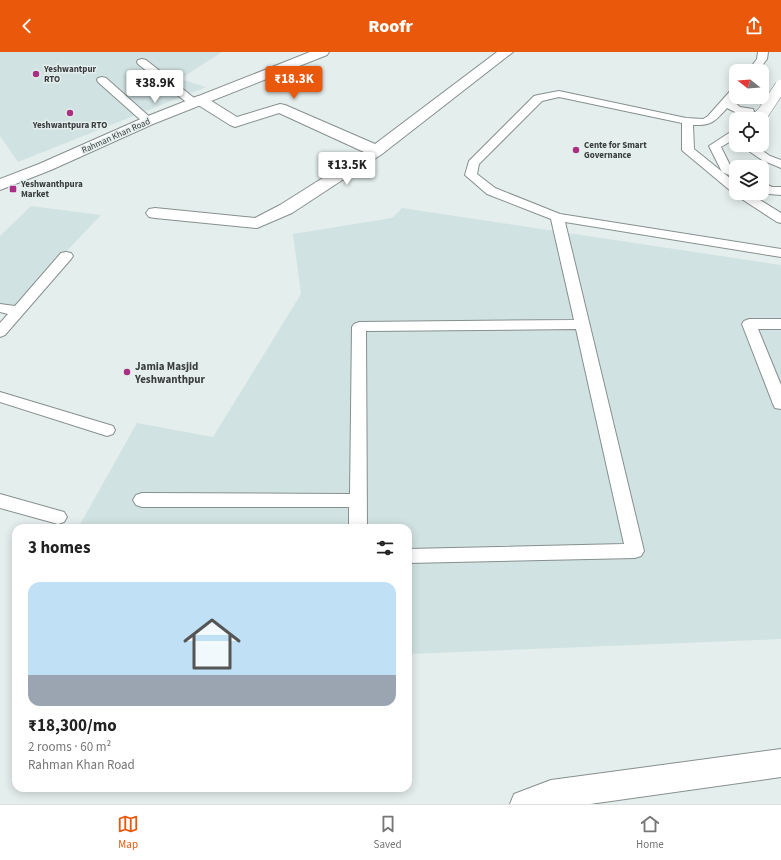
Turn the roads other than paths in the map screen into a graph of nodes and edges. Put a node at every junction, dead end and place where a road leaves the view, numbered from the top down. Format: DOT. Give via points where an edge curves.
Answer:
graph roads {
  1 [pos="322,52"];
  2 [pos="506,52"];
  3 [pos="763,52"];
  4 [pos="142,62"];
  5 [pos="758,64"];
  6 [pos="102,80"];
  7 [pos="781,86"];
  8 [pos="729,100"];
  9 [pos="197,102"];
  10 [pos="727,102"];
  11 [pos="744,112"];
  12 [pos="764,112"];
  13 [pos="148,121"];
  14 [pos="687,122"];
  15 [pos="729,137"];
  16 [pos="376,151"];
  17 [pos="757,152"];
  18 [pos="781,164"];
  19 [pos="729,170"];
  20 [pos="729,183"];
  21 [pos="0,185"];
  22 [pos="769,190"];
  23 [pos="781,191"];
  24 [pos="752,200"];
  25 [pos="155,213"];
  26 [pos="557,217"];
  27 [pos="781,219"];
  28 [pos="781,253"];
  29 [pos="66,256"];
  30 [pos="0,308"];
  31 [pos="18,311"];
  32 [pos="582,324"];
  33 [pos="781,324"];
  34 [pos="0,332"];
  35 [pos="0,397"];
  36 [pos="781,404"];
  37 [pos="107,430"];
  38 [pos="142,500"];
  39 [pos="0,501"];
  40 [pos="358,501"];
  41 [pos="58,517"];
  42 [pos="358,524"];
  43 [pos="412,556"];
  44 [pos="781,763"];
  45 [pos="525,804"];
  1 -- 9 [label="street, Rahman Khan Road"];
  2 -- 16 [label="street"];
  3 -- 5 [label="lane"];
  4 -- 9 [label="lane"];
  6 -- 13 [label="lane"];
  7 -- 12 [label="lane, bridge"];
  8 -- 10 [label="lane"];
  9 -- 13 [label="street, Rahman Khan Road"];
  9 -- 16 [label="street" via="235,122 280,108"];
  10 -- 11 [label="lane"];
  10 -- 14 [label="lane" via="705,122"];
  13 -- 21 [label="street, Rahman Khan Road"];
  14 -- 20 [label="lane" via="688,150"];
  14 -- 26 [label="lane" via="559,94 538,98 473,163 470,175 491,191"];
  15 -- 19 [label="lane" via="715,146"];
  16 -- 25 [label="street" via="286,209 257,223"];
  17 -- 18 [label="lane"];
  22 -- 23 [label="lane"];
  24 -- 27 [label="lane"];
  26 -- 28 [label="lane"];
  26 -- 32 [label="lane"];
  29 -- 31 [label="lane"];
  30 -- 31 [label="lane"];
  31 -- 34 [label="lane"];
  32 -- 40 [label="lane" via="359,327"];
  32 -- 43 [label="lane" via="636,551"];
  33 -- 36 [label="lane" via="749,324"];
  35 -- 37 [label="lane"];
  38 -- 40 [label="lane"];
  39 -- 41 [label="lane"];
  40 -- 42 [label="lane"];
  44 -- 45 [label="street" via="551,795"];
}
